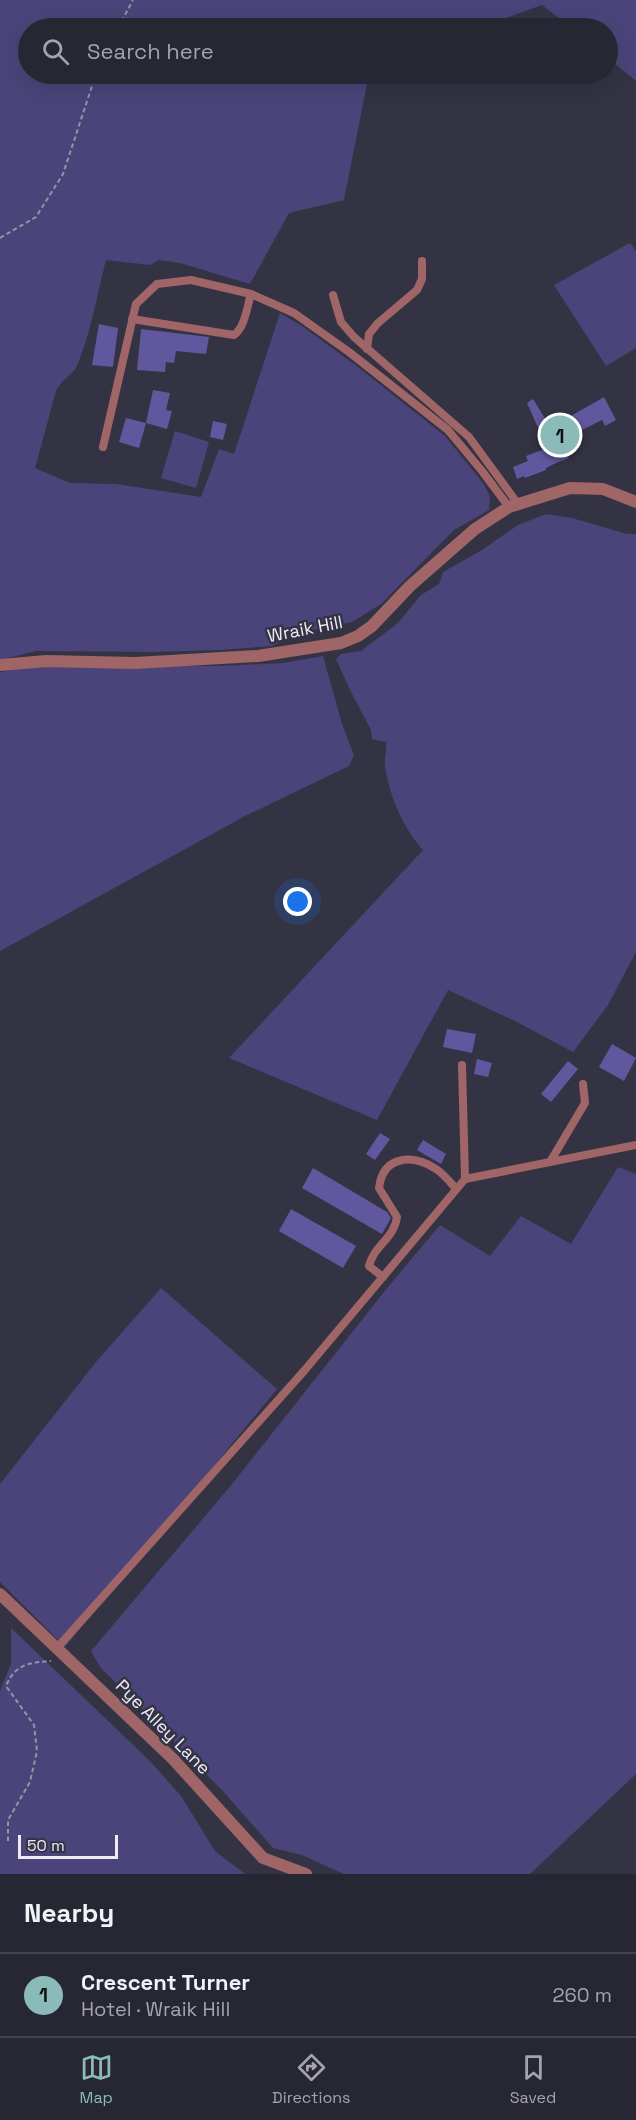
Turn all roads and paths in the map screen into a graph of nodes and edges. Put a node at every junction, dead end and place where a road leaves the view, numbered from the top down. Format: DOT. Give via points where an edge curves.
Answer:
graph roads {
  1 [pos="133,0"];
  2 [pos="123,18"];
  3 [pos="93,84"];
  4 [pos="0,238"];
  5 [pos="422,261"];
  6 [pos="251,294"];
  7 [pos="333,295"];
  8 [pos="132,319"];
  9 [pos="367,349"];
  10 [pos="103,447"];
  11 [pos="636,502"];
  12 [pos="513,506"];
  13 [pos="0,665"];
  14 [pos="462,1065"];
  15 [pos="583,1084"];
  16 [pos="636,1145"];
  17 [pos="550,1162"];
  18 [pos="465,1179"];
  19 [pos="456,1189"];
  20 [pos="382,1277"];
  21 [pos="0,1594"];
  22 [pos="61,1652"];
  23 [pos="8,1840"];
  24 [pos="306,1874"];
  1 -- 2 [label="path"];
  3 -- 4 [label="path" via="63,174 36,217"];
  5 -- 9 [label="lane" via="422,279 417,290 378,323 369,334"];
  6 -- 8 [label="lane" via="191,280 157,284 136,304"];
  6 -- 8 [label="lane" via="234,335"];
  6 -- 12 [label="lane" via="294,313 448,430"];
  7 -- 9 [label="lane" via="341,322"];
  8 -- 10 [label="lane"];
  9 -- 12 [label="lane" via="469,437"];
  11 -- 12 [label="street, Wraik Hill" via="603,489 570,488"];
  12 -- 13 [label="street, Wraik Hill" via="475,529 410,586 372,626 341,643 258,656 135,663 46,660"];
  14 -- 18 [label="lane"];
  15 -- 17 [label="lane" via="585,1103"];
  16 -- 17 [label="lane"];
  17 -- 18 [label="lane"];
  18 -- 19 [label="lane"];
  19 -- 20 [label="lane"];
  19 -- 20 [label="lane" via="439,1170 415,1160 392,1164 382,1174 379,1188 397,1217 395,1228 372,1254 369,1266"];
  20 -- 22 [label="lane"];
  21 -- 22 [label="street, Pye Alley Lane"];
  22 -- 23 [label="path" via="50,1661 28,1662 10,1676 6,1686 34,1725 37,1751 30,1782 8,1820"];
  22 -- 24 [label="street, Pye Alley Lane" via="173,1759 263,1858"];
}
